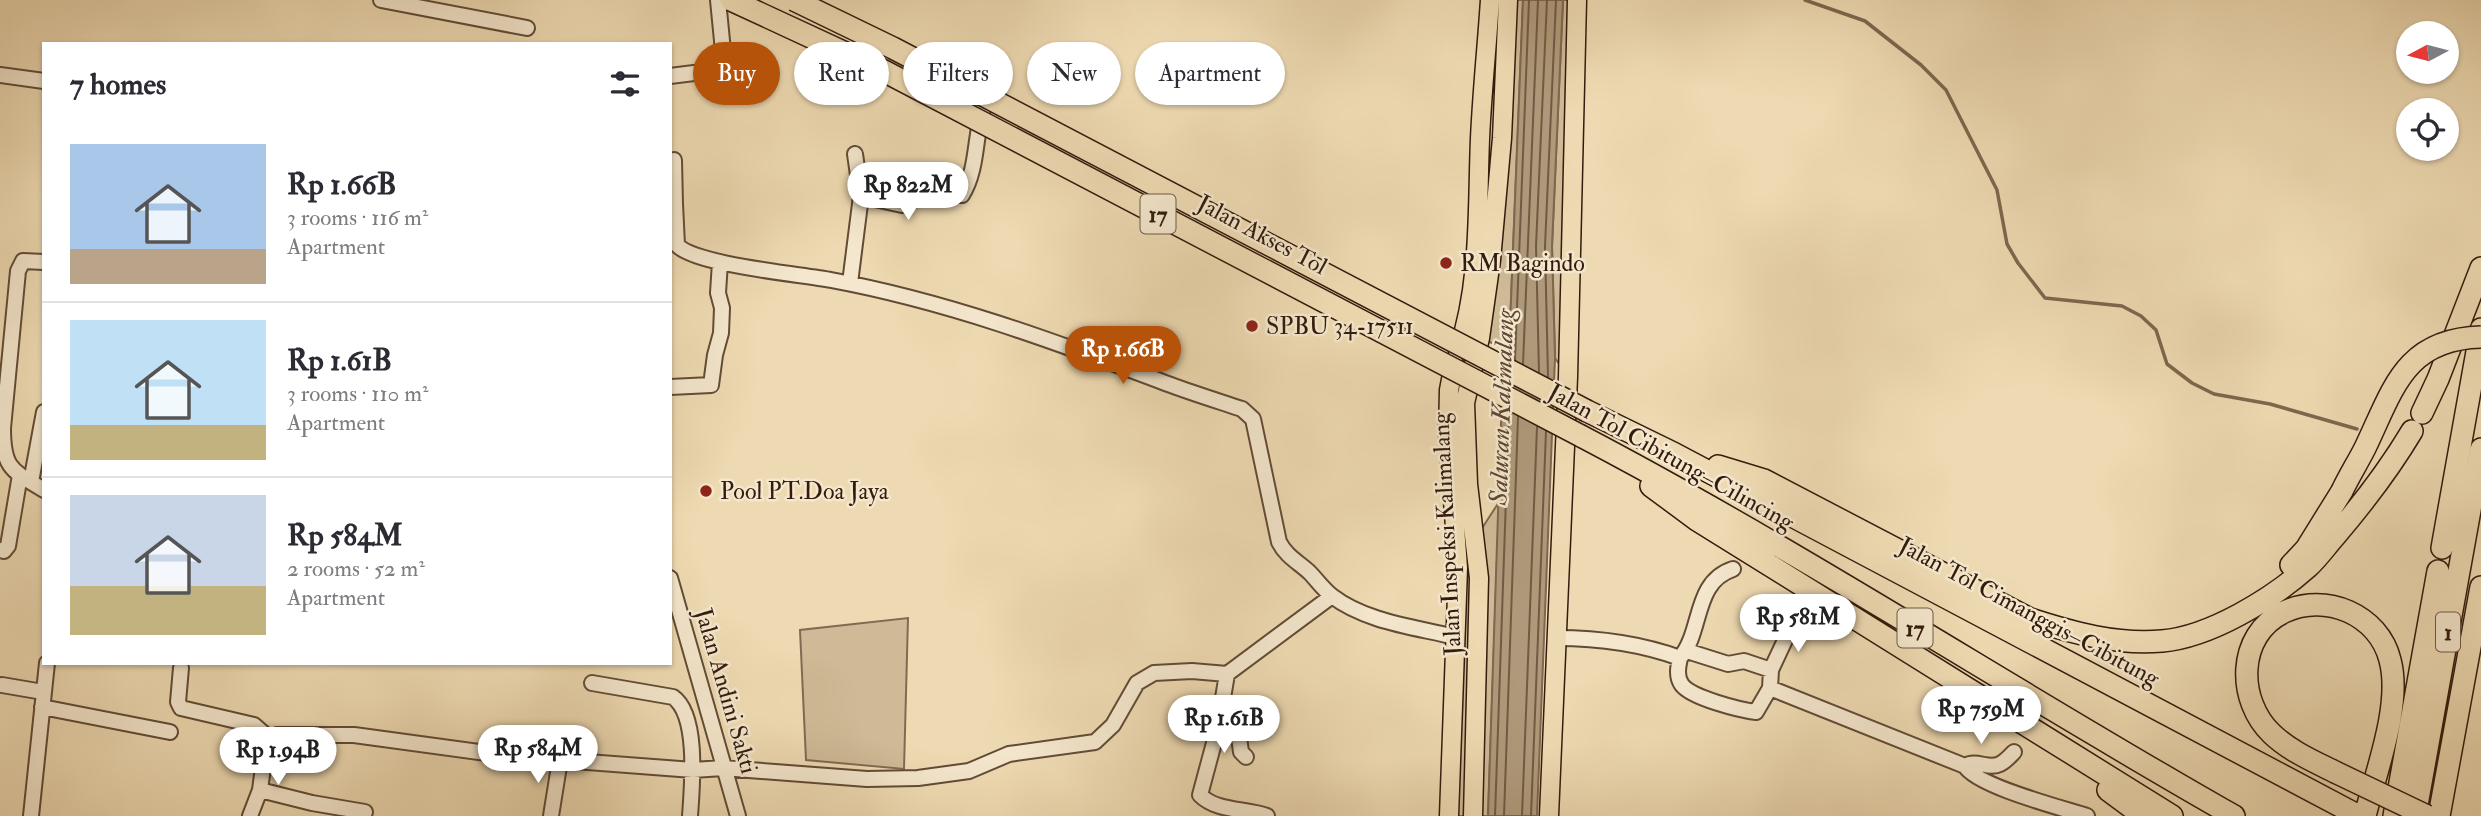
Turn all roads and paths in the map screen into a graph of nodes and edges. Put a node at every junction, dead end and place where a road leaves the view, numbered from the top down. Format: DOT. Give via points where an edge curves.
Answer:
graph roads {
  1 [pos="718,0"];
  2 [pos="731,0"];
  3 [pos="746,0"];
  4 [pos="1577,0"];
  5 [pos="391,1"];
  6 [pos="787,5"];
  7 [pos="1490,5"];
  8 [pos="1508,6"];
  9 [pos="527,28"];
  10 [pos="0,75"];
  11 [pos="672,76"];
  12 [pos="42,81"];
  13 [pos="983,109"];
  14 [pos="855,155"];
  15 [pos="674,160"];
  16 [pos="861,196"];
  17 [pos="673,203"];
  18 [pos="42,262"];
  19 [pos="720,262"];
  20 [pos="2481,268"];
  21 [pos="850,284"];
  22 [pos="0,294"];
  23 [pos="16,296"];
  24 [pos="2481,329"];
  25 [pos="2481,337"];
  26 [pos="1456,357"];
  27 [pos="1481,370"];
  28 [pos="672,387"];
  29 [pos="1572,420"];
  30 [pos="42,424"];
  31 [pos="2481,449"];
  32 [pos="1675,454"];
  33 [pos="32,482"];
  34 [pos="2481,521"];
  35 [pos="1466,540"];
  36 [pos="2442,548"];
  37 [pos="0,550"];
  38 [pos="1732,569"];
  39 [pos="2438,570"];
  40 [pos="672,585"];
  41 [pos="2481,587"];
  42 [pos="1332,596"];
  43 [pos="2255,606"];
  44 [pos="1793,623"];
  45 [pos="1455,637"];
  46 [pos="1556,638"];
  47 [pos="2481,645"];
  48 [pos="1684,654"];
  49 [pos="47,665"];
  50 [pos="181,668"];
  51 [pos="1771,670"];
  52 [pos="1227,674"];
  53 [pos="1952,677"];
  54 [pos="592,683"];
  55 [pos="2,685"];
  56 [pos="1770,688"];
  57 [pos="43,692"];
  58 [pos="42,707"];
  59 [pos="1218,728"];
  60 [pos="170,732"];
  61 [pos="270,739"];
  62 [pos="2014,752"];
  63 [pos="1246,757"];
  64 [pos="561,760"];
  65 [pos="1965,766"];
  66 [pos="723,768"];
  67 [pos="693,770"];
  68 [pos="260,790"];
  69 [pos="365,812"];
  70 [pos="32,816"];
  71 [pos="250,816"];
  72 [pos="551,816"];
  73 [pos="690,816"];
  74 [pos="738,816"];
  75 [pos="1266,816"];
  76 [pos="1449,816"];
  77 [pos="1473,816"];
  78 [pos="1549,816"];
  79 [pos="2087,816"];
  80 [pos="2143,816"];
  81 [pos="2172,816"];
  82 [pos="2234,816"];
  83 [pos="2359,816"];
  84 [pos="2365,816"];
  85 [pos="2394,816"];
  86 [pos="2415,816"];
  87 [pos="2427,816"];
  88 [pos="2439,816"];
  89 [pos="2450,816"];
  1 -- 11 [label="street" via="722,67"];
  2 -- 29 [label="highway, Jalan Tol Cibitung–Cilincing / 17, bridge" via="882,70"];
  3 -- 6 [label="main road, Jalan Akses Tol"];
  4 -- 29 [label="main road"];
  5 -- 9 [label="street"];
  6 -- 13 [label="main road, Jalan Akses Tol"];
  6 -- 29 [label="highway, Jalan Tol Cibitung–Cilincing / 17, bridge" via="893,48"];
  7 -- 8 [label="main road"];
  7 -- 26 [label="main road, Jalan Inspeksi Kalimalang" via="1474,278"];
  8 -- 27 [label="main road, Jalan Inspeksi Kalimalang" via="1502,138"];
  10 -- 12 [label="street"];
  13 -- 16 [label="street" via="962,195 920,195 902,205"];
  13 -- 26 [label="main road, Jalan Akses Tol"];
  14 -- 16 [label="street"];
  15 -- 17 [label="street"];
  16 -- 21 [label="street"];
  17 -- 19 [label="street" via="677,246"];
  18 -- 23 [label="street" via="23,261"];
  19 -- 21 [label="street"];
  19 -- 28 [label="street" via="721,333 711,385"];
  20 -- 43 [label="highway" via="2438,379 2381,480 2308,567"];
  21 -- 42 [label="street" via="1015,327 1242,409 1252,419 1279,542"];
  22 -- 23 [label="street"];
  23 -- 33 [label="street" via="3,446 7,463"];
  24 -- 36 [label="highway"];
  25 -- 43 [label="highway, bridge" via="2448,341 2424,352 2403,370 2342,491 2306,549"];
  26 -- 27 [label="main road, Jalan Akses Tol"];
  26 -- 35 [label="main road, Jalan Inspeksi Kalimalang" via="1448,432"];
  27 -- 29 [label="main road, Jalan Akses Tol, bridge"];
  27 -- 35 [label="main road, Jalan Inspeksi Kalimalang" via="1465,403"];
  29 -- 32 [label="highway, Jalan Tol Cibitung–Cilincing / 17"];
  29 -- 46 [label="main road"];
  29 -- 53 [label="highway" via="1697,520"];
  29 -- 82 [label="highway, Jalan Tol Cibitung–Cilincing / 17"];
  30 -- 33 [label="street"];
  31 -- 86 [label="highway, 1"];
  32 -- 43 [label="highway" via="1764,480 2030,620 2073,633 2163,641 2210,629"];
  32 -- 83 [label="highway, Jalan Tol Cimanggis–Cibitung / 17"];
  33 -- 37 [label="street" via="8,546"];
  34 -- 87 [label="highway, 1"];
  35 -- 45 [label="main road, Jalan Inspeksi Kalimalang"];
  35 -- 77 [label="main road, Jalan Inspeksi Kalimalang" via="1480,612"];
  38 -- 48 [label="street" via="1713,580"];
  39 -- 85 [label="highway"];
  40 -- 66 [label="street, Jalan Andini Sakti"];
  41 -- 88 [label="highway, 1"];
  42 -- 45 [label="street" via="1378,618"];
  42 -- 52 [label="street"];
  44 -- 51 [label="street"];
  45 -- 76 [label="main road, Jalan Inspeksi Kalimalang"];
  46 -- 48 [label="street" via="1620,641"];
  46 -- 78 [label="main road"];
  47 -- 89 [label="highway, 1"];
  48 -- 51 [label="street" via="1728,664 1744,661"];
  48 -- 56 [label="street" via="1678,667 1680,683 1696,695 1756,712"];
  49 -- 57 [label="street"];
  50 -- 61 [label="street" via="181,708 251,717"];
  51 -- 56 [label="street"];
  52 -- 59 [label="street"];
  52 -- 66 [label="street" via="1154,673 1137,683 1113,725 1095,741 1010,754 969,771 867,779"];
  53 -- 80 [label="highway"];
  53 -- 81 [label="highway"];
  54 -- 67 [label="street" via="680,702"];
  55 -- 57 [label="street"];
  56 -- 65 [label="street"];
  57 -- 58 [label="street"];
  58 -- 60 [label="street"];
  58 -- 70 [label="street"];
  59 -- 63 [label="street" via="1240,737"];
  59 -- 75 [label="street" via="1201,797 1217,806"];
  61 -- 64 [label="street" via="354,735"];
  61 -- 68 [label="street" via="263,755"];
  62 -- 65 [label="street" via="1998,766 1974,762"];
  64 -- 67 [label="street"];
  64 -- 72 [label="street"];
  65 -- 79 [label="street" via="1987,782"];
  66 -- 67 [label="street"];
  66 -- 74 [label="street, Jalan Andini Sakti"];
  67 -- 73 [label="street"];
  68 -- 69 [label="street"];
  68 -- 71 [label="street"];
  84 -- 87 [label="highway, bridge" via="2392,698 2390,660 2383,640 2358,615 2327,606 2283,613 2255,641 2246,667 2248,696 2262,723 2304,757 2335,772"];
}
